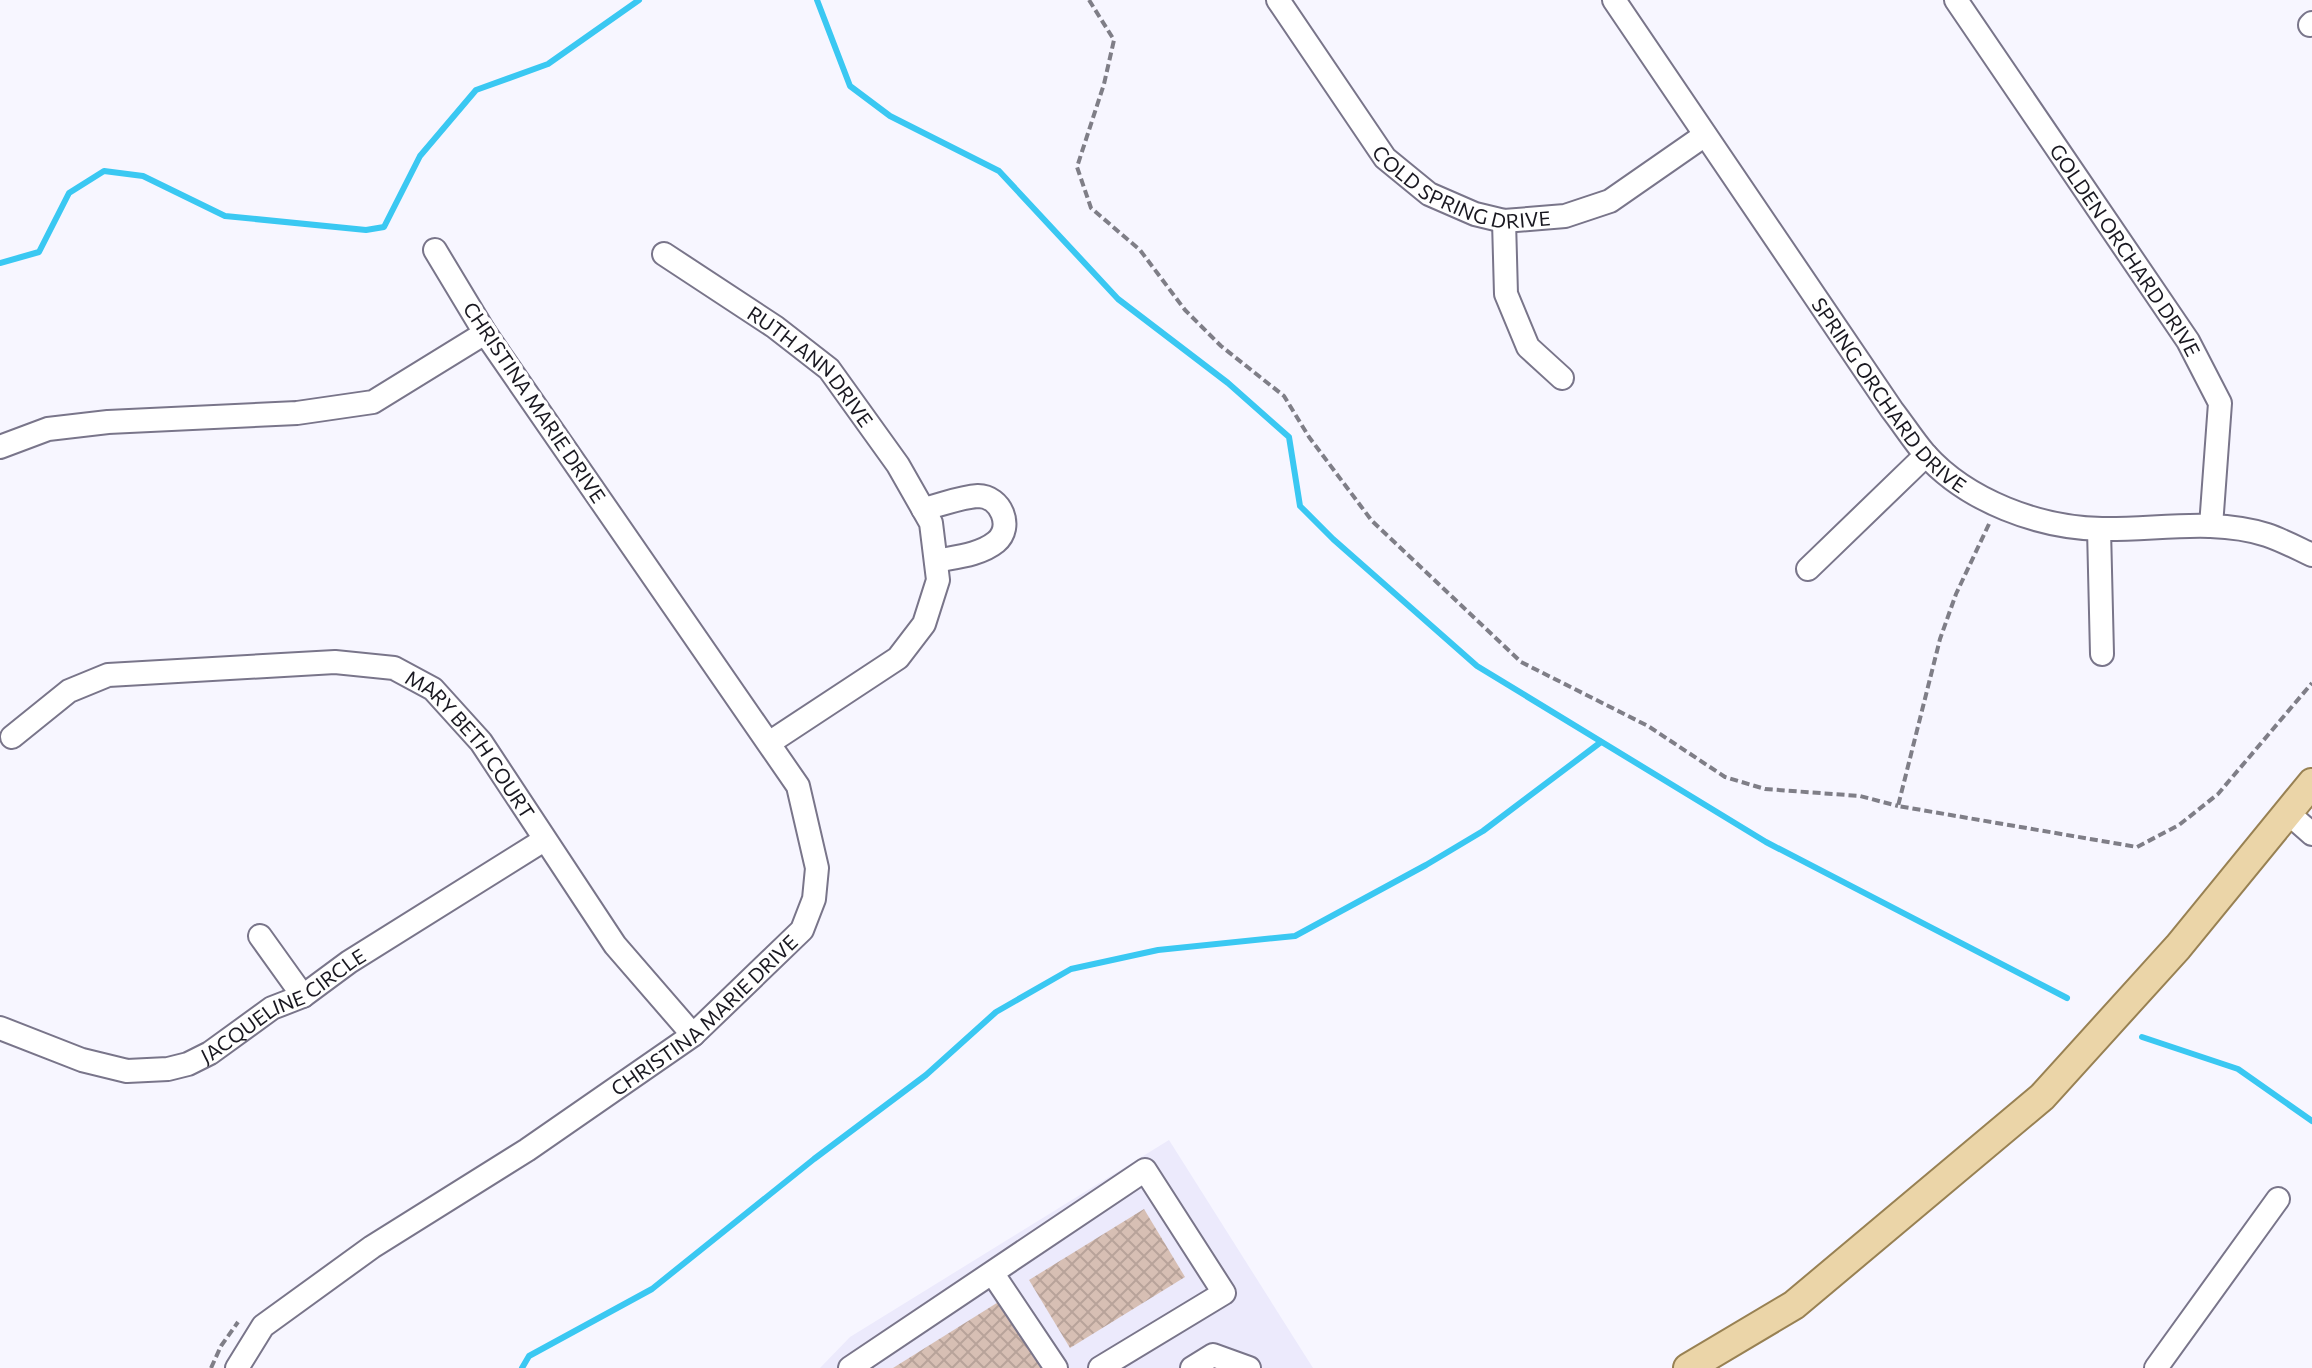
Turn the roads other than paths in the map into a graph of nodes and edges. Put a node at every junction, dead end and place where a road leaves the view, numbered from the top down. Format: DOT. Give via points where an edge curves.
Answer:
graph roads {
  1 [pos="1278,0"];
  2 [pos="1614,0"];
  3 [pos="1956,0"];
  4 [pos="1705,135"];
  5 [pos="1504,221"];
  6 [pos="435,250"];
  7 [pos="664,254"];
  8 [pos="485,333"];
  9 [pos="1562,378"];
  10 [pos="0,447"];
  11 [pos="1926,455"];
  12 [pos="923,509"];
  13 [pos="2211,526"];
  14 [pos="2099,529"];
  15 [pos="2312,555"];
  16 [pos="936,561"];
  17 [pos="1808,569"];
  18 [pos="2102,654"];
  19 [pos="12,737"];
  20 [pos="769,743"];
  21 [pos="2312,783"];
  22 [pos="2288,813"];
  23 [pos="2312,834"];
  24 [pos="544,840"];
  25 [pos="260,936"];
  26 [pos="303,996"];
  27 [pos="0,1028"];
  28 [pos="693,1035"];
  29 [pos="2278,1199"];
  30 [pos="993,1274"];
  31 [pos="237,1368"];
  32 [pos="850,1368"];
  33 [pos="1056,1368"];
  34 [pos="1100,1368"];
  35 [pos="1192,1368"];
  36 [pos="1249,1368"];
  37 [pos="1688,1368"];
  38 [pos="2156,1368"];
  1 -- 5 [label="street, COLD SPRING DRIVE" via="1385,158 1429,194"];
  2 -- 4 [label="street, SPRING ORCHARD DRIVE"];
  3 -- 13 [label="street, GOLDEN ORCHARD DRIVE" via="2188,341 2220,403"];
  4 -- 5 [label="street, COLD SPRING DRIVE" via="1610,201 1565,216"];
  4 -- 11 [label="street, SPRING ORCHARD DRIVE"];
  5 -- 9 [label="street" via="1506,294 1528,347"];
  6 -- 8 [label="street, CHRISTINA MARIE DRIVE"];
  7 -- 12 [label="street, RUTH ANN DRIVE" via="829,369"];
  8 -- 10 [label="street" via="373,402 297,413 48,429"];
  8 -- 20 [label="street, CHRISTINA MARIE DRIVE"];
  11 -- 14 [label="street, SPRING ORCHARD DRIVE" via="1965,487 2011,512"];
  11 -- 17 [label="street"];
  12 -- 16 [label="street, RUTH ANN DRIVE" via="931,523"];
  12 -- 16 [label="street" via="981,496 1002,509 1003,531 997,541"];
  13 -- 14 [label="street, SPRING ORCHARD DRIVE"];
  13 -- 15 [label="street, SPRING ORCHARD DRIVE" via="2268,535"];
  14 -- 18 [label="street"];
  16 -- 20 [label="street, RUTH ANN DRIVE" via="938,580 924,624 898,658"];
  19 -- 24 [label="street, MARY BETH COURT" via="69,691 108,675 335,662 394,668 433,689 481,742"];
  20 -- 28 [label="street, CHRISTINA MARIE DRIVE" via="798,786 817,868 814,899 802,930"];
  21 -- 22 [label="main road"];
  22 -- 23 [label="street"];
  22 -- 37 [label="main road" via="2178,947 2042,1097 1794,1305"];
  24 -- 26 [label="street, JACQUELINE CIRCLE"];
  24 -- 28 [label="street, MARY BETH COURT" via="615,945"];
  25 -- 26 [label="street"];
  26 -- 27 [label="street, JACQUELINE CIRCLE" via="272,1008 210,1053 168,1069 127,1071 82,1060"];
  28 -- 31 [label="street, CHRISTINA MARIE DRIVE" via="275,1317 263,1326"];
  29 -- 38 [label="street"];
  30 -- 32 [label="street"];
  30 -- 33 [label="street"];
  30 -- 34 [label="street" via="1145,1170 1224,1293"];
  35 -- 36 [label="street" via="1213,1355"];
}
